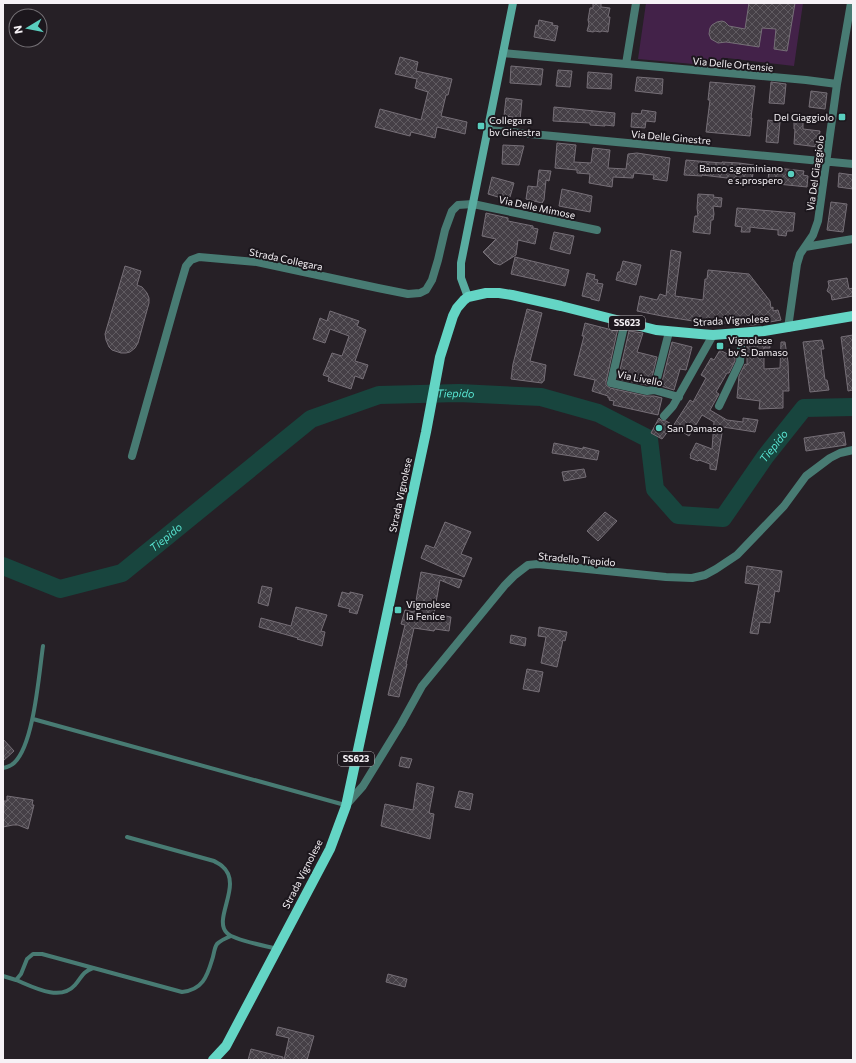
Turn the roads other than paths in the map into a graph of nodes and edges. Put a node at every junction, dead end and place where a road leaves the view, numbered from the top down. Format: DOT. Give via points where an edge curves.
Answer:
graph roads {
  1 [pos="513,3"];
  2 [pos="636,3"];
  3 [pos="851,3"];
  4 [pos="851,18"];
  5 [pos="503,53"];
  6 [pos="626,64"];
  7 [pos="837,84"];
  8 [pos="488,130"];
  9 [pos="826,162"];
  10 [pos="853,164"];
  11 [pos="473,204"];
  12 [pos="597,230"];
  13 [pos="853,239"];
  14 [pos="805,246"];
  15 [pos="468,297"];
  16 [pos="853,316"];
  17 [pos="625,322"];
  18 [pos="788,328"];
  19 [pos="669,332"];
  20 [pos="742,333"];
  21 [pos="713,335"];
  22 [pos="654,390"];
  23 [pos="679,397"];
  24 [pos="719,406"];
  25 [pos="664,416"];
  26 [pos="853,450"];
  27 [pos="132,456"];
  28 [pos="43,646"];
  29 [pos="33,719"];
  30 [pos="3,768"];
  31 [pos="346,806"];
  32 [pos="127,837"];
  33 [pos="231,936"];
  34 [pos="277,949"];
  35 [pos="93,968"];
  36 [pos="3,976"];
  37 [pos="16,980"];
  38 [pos="213,1060"];
  1 -- 5 [label="street"];
  2 -- 6 [label="street"];
  3 -- 4 [label="street, Via Del Giaggiolo"];
  4 -- 7 [label="street, Via Del Giaggiolo"];
  5 -- 6 [label="street, Via Delle Ortensie"];
  5 -- 8 [label="street"];
  6 -- 7 [label="street, Via Delle Ortensie"];
  7 -- 9 [label="street, Via Del Giaggiolo"];
  8 -- 9 [label="street, Via Delle Ginestre"];
  8 -- 11 [label="street"];
  9 -- 10 [label="street, Via Delle Ginestre"];
  9 -- 14 [label="street, Via Del Giaggiolo" via="818,221 813,236"];
  11 -- 12 [label="street, Via Delle Mimose"];
  11 -- 15 [label="street" via="461,268"];
  11 -- 27 [label="street, Strada Collegara" via="458,205 452,211 432,280 420,294 408,294 257,262 199,257 191,260 186,266"];
  13 -- 14 [label="street"];
  14 -- 18 [label="street, Via Del Giaggiolo" via="797,264"];
  15 -- 17 [label="main road, Strada Vignolese / SS623" via="486,293 512,295"];
  15 -- 31 [label="main road, Strada Vignolese / SS623" via="453,316 440,357"];
  16 -- 18 [label="main road, Strada Vignolese / SS623"];
  17 -- 19 [label="main road, Strada Vignolese / SS623"];
  17 -- 22 [label="street, Via Livello" via="611,383 647,391"];
  18 -- 20 [label="main road, Strada Vignolese / SS623"];
  19 -- 21 [label="main road, Strada Vignolese / SS623"];
  19 -- 22 [label="street"];
  20 -- 21 [label="main road, Strada Vignolese / SS623"];
  20 -- 24 [label="street" via="740,362"];
  21 -- 23 [label="street"];
  22 -- 23 [label="street, Via Livello"];
  23 -- 25 [label="street"];
  26 -- 31 [label="street, Stradello Tiepido" via="830,458 806,476 784,506 737,555 705,575 692,578 666,577 528,565 505,585 422,686 363,786"];
  28 -- 29 [label="lane"];
  29 -- 30 [label="lane" via="18,758 13,764"];
  29 -- 31 [label="lane"];
  31 -- 34 [label="main road, Strada Vignolese / SS623" via="330,849"];
  32 -- 33 [label="lane" via="214,861 223,866 229,875 230,892 222,926"];
  33 -- 34 [label="lane"];
  33 -- 35 [label="lane" via="216,946 202,982 190,991 182,992"];
  34 -- 38 [label="main road, Strada Vignolese / SS623" via="226,1046"];
  35 -- 37 [label="lane" via="86,971 75,985 63,992 48,992"];
  35 -- 37 [label="lane" via="34,954 28,959 22,974"];
  36 -- 37 [label="lane"];
}
